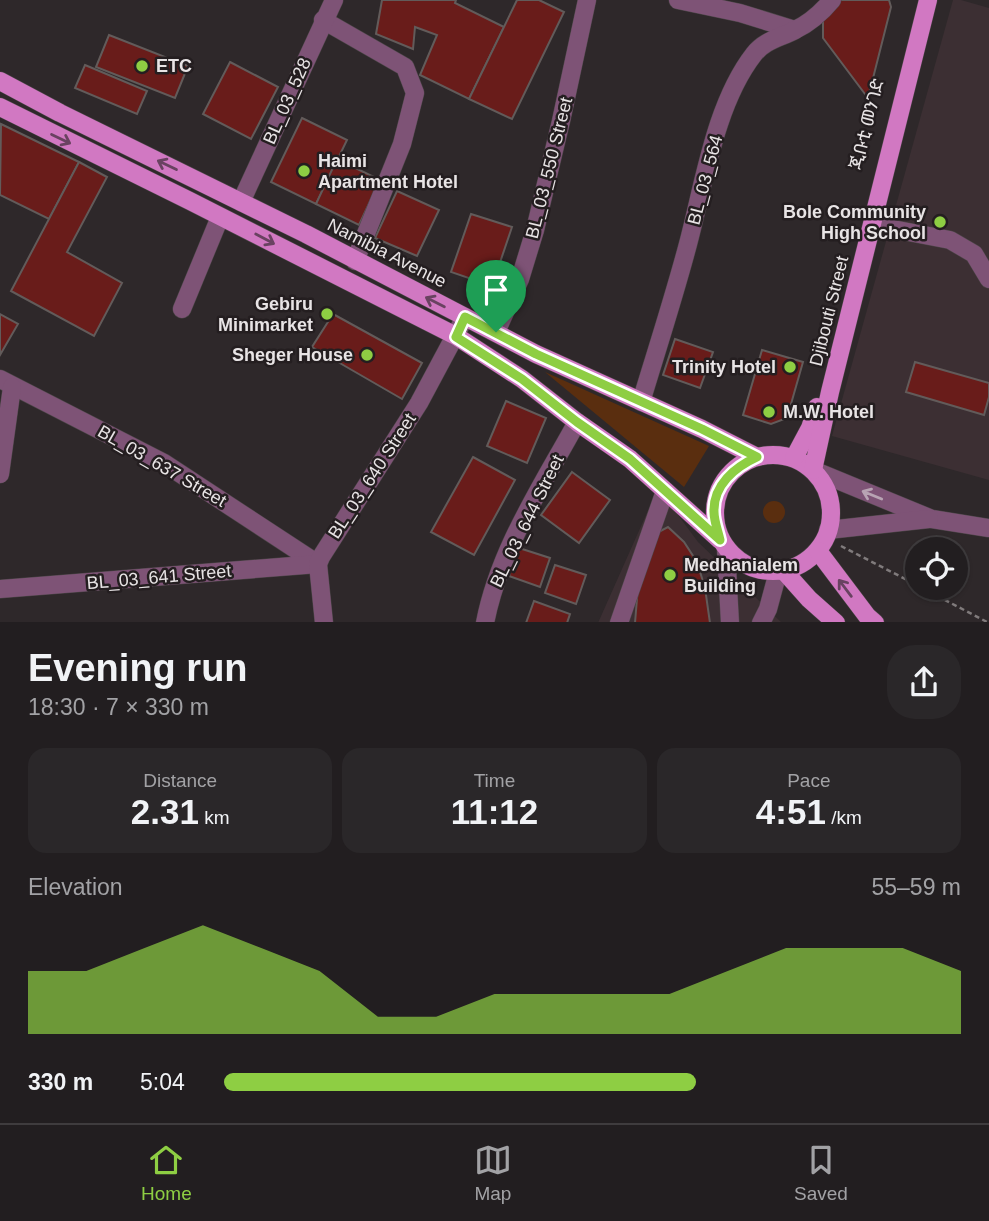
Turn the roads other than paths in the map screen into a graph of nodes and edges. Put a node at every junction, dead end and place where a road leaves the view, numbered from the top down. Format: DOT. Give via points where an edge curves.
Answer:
graph roads {
  1 [pos="334,0"];
  2 [pos="585,0"];
  3 [pos="678,0"];
  4 [pos="832,0"];
  5 [pos="918,0"];
  6 [pos="928,0"];
  7 [pos="323,20"];
  8 [pos="795,30"];
  9 [pos="0,81"];
  10 [pos="0,107"];
  11 [pos="201,182"];
  12 [pos="190,201"];
  13 [pos="241,202"];
  14 [pos="220,217"];
  15 [pos="873,225"];
  16 [pos="981,252"];
  17 [pos="355,261"];
  18 [pos="989,279"];
  19 [pos="182,309"];
  20 [pos="465,317"];
  21 [pos="496,332"];
  22 [pos="456,337"];
  23 [pos="6,383"];
  24 [pos="640,402"];
  25 [pos="577,422"];
  26 [pos="757,457"];
  27 [pos="794,458"];
  28 [pos="813,470"];
  29 [pos="0,474"];
  30 [pos="665,491"];
  31 [pos="932,519"];
  32 [pos="989,528"];
  33 [pos="824,540"];
  34 [pos="723,545"];
  35 [pos="318,564"];
  36 [pos="781,571"];
  37 [pos="0,589"];
  38 [pos="324,622"];
  39 [pos="485,622"];
  40 [pos="619,622"];
  41 [pos="730,622"];
  42 [pos="761,622"];
  43 [pos="836,622"];
  44 [pos="875,622"];
  1 -- 7 [label="street, BL_03_528"];
  2 -- 21 [label="street, BL_03_550 Street" via="535,230"];
  3 -- 8 [label="street"];
  4 -- 8 [label="street, BL_03_564"];
  5 -- 27 [label="main road, ጂቡቲ መንገድ" via="826,379 810,428"];
  6 -- 15 [label="main road, Djibouti Street"];
  7 -- 13 [label="street, BL_03_528"];
  7 -- 17 [label="street" via="405,68 415,93 402,144"];
  8 -- 24 [label="street, BL_03_564" via="771,39 755,52 728,104"];
  11 -- 9 [label="main road, Namibia Avenue, one-way"];
  10 -- 12 [label="main road, one-way"];
  11 -- 12 [label="main road"];
  11 -- 13 [label="main road, Namibia Avenue"];
  12 -- 14 [label="main road"];
  13 -- 17 [label="main road, Namibia Avenue"];
  14 -- 19 [label="street"];
  14 -- 22 [label="main road, one-way"];
  15 -- 16 [label="street" via="950,240"];
  15 -- 28 [label="main road, Djibouti Street"];
  16 -- 18 [label="street"];
  20 -- 17 [label="main road, Namibia Avenue, one-way"];
  20 -- 21 [label="main road, Namibia Avenue"];
  20 -- 22 [label="street, BL_03_640 Street"];
  21 -- 24 [label="main road, Namibia Avenue"];
  22 -- 25 [label="main road" via="522,379"];
  22 -- 35 [label="street, BL_03_640 Street"];
  23 -- 29 [label="street"];
  23 -- 35 [label="street, BL_03_637 Street" via="164,463"];
  24 -- 26 [label="main road, Namibia Avenue"];
  25 -- 30 [label="main road" via="630,459"];
  25 -- 39 [label="street, BL_03_644 Street" via="502,567"];
  26 -- 27 [label="main road"];
  26 -- 34 [label="main road" via="740,464 717,493 713,511"];
  27 -- 28 [label="main road"];
  31 -- 28 [label="street, one-way"];
  28 -- 33 [label="main road" via="830,502 831,520"];
  30 -- 34 [label="main road"];
  30 -- 40 [label="street"];
  31 -- 32 [label="street"];
  31 -- 33 [label="street"];
  33 -- 36 [label="main road" via="803,564"];
  44 -- 33 [label="main road, one-way" via="867,616"];
  34 -- 36 [label="main road" via="752,569"];
  34 -- 41 [label="street"];
  35 -- 37 [label="street, BL_03_641 Street"];
  35 -- 38 [label="street"];
  36 -- 42 [label="street"];
  36 -- 43 [label="main road"];
}
